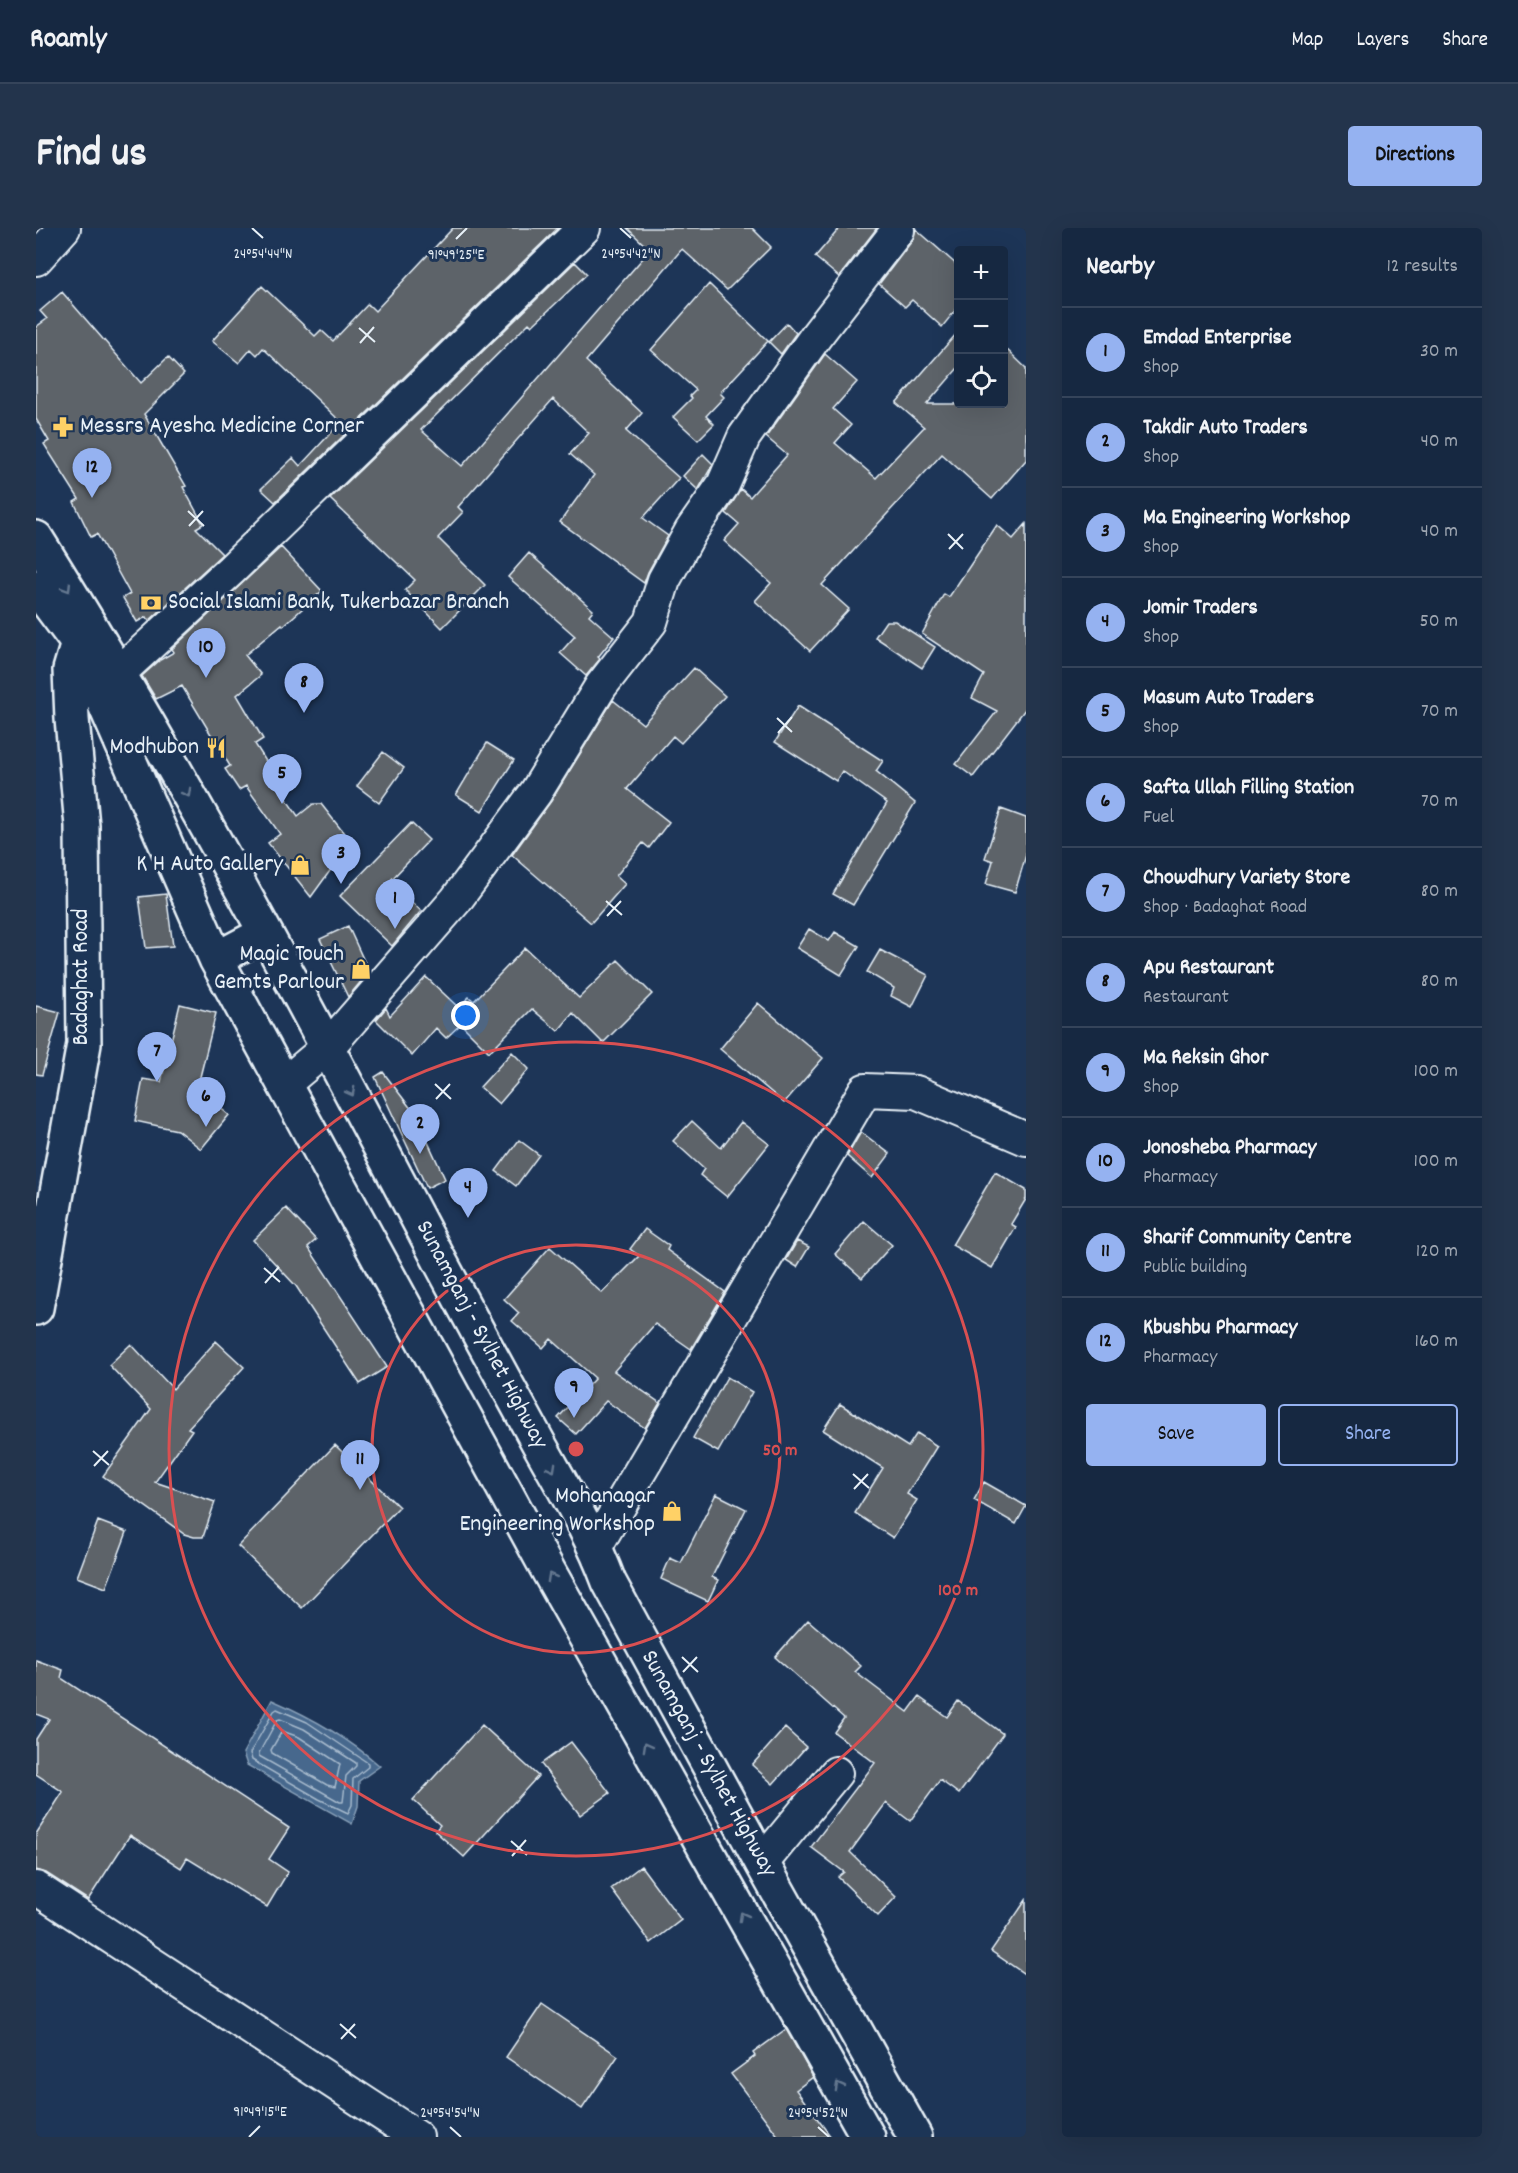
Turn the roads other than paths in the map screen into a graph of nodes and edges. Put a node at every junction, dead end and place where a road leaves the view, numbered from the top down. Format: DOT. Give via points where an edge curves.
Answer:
graph roads {
  1 [pos="64,228"];
  2 [pos="584,228"];
  3 [pos="898,230"];
  4 [pos="36,259"];
  5 [pos="36,538"];
  6 [pos="36,587"];
  7 [pos="84,634"];
  8 [pos="119,673"];
  9 [pos="265,933"];
  10 [pos="216,959"];
  11 [pos="328,1047"];
  12 [pos="284,1084"];
  13 [pos="1026,1139"];
  14 [pos="36,1308"];
  15 [pos="486,1349"];
  16 [pos="441,1374"];
  17 [pos="596,1545"];
  18 [pos="836,1773"];
  19 [pos="762,1863"];
  20 [pos="36,1888"];
  21 [pos="417,2137"];
  22 [pos="868,2137"];
  23 [pos="915,2137"];
  1 -- 4 [label="street"];
  2 -- 8 [label="street" via="248,554"];
  3 -- 11 [label="street" via="744,437 723,485 664,580 651,622 601,686 536,792 456,900"];
  5 -- 7 [label="main road, Sunamganj - Sylhet Highway, one-way"];
  6 -- 7 [label="main road, Sunamganj - Sylhet Highway"];
  7 -- 8 [label="main road, Sunamganj - Sylhet Highway"];
  7 -- 10 [label="main road, Sunamganj - Sylhet Highway"];
  7 -- 14 [label="main road, Badaghat Road" via="70,670 82,826 84,1044"];
  8 -- 9 [label="main road, Sunamganj - Sylhet Highway, one-way"];
  9 -- 10 [label="main road"];
  9 -- 11 [label="main road, Sunamganj - Sylhet Highway"];
  10 -- 12 [label="main road, Sunamganj - Sylhet Highway"];
  11 -- 12 [label="street"];
  11 -- 15 [label="main road, Sunamganj - Sylhet Highway, one-way"];
  12 -- 16 [label="main road, Sunamganj - Sylhet Highway"];
  13 -- 17 [label="street" via="916,1092 865,1090"];
  15 -- 16 [label="main road"];
  15 -- 17 [label="main road, Sunamganj - Sylhet Highway, one-way"];
  22 -- 16 [label="main road, Sunamganj - Sylhet Highway, one-way"];
  17 -- 19 [label="main road, Sunamganj - Sylhet Highway" via="609,1582"];
  18 -- 19 [label="street"];
  19 -- 23 [label="main road, Sunamganj - Sylhet Highway"];
  20 -- 21 [label="street"];
}
